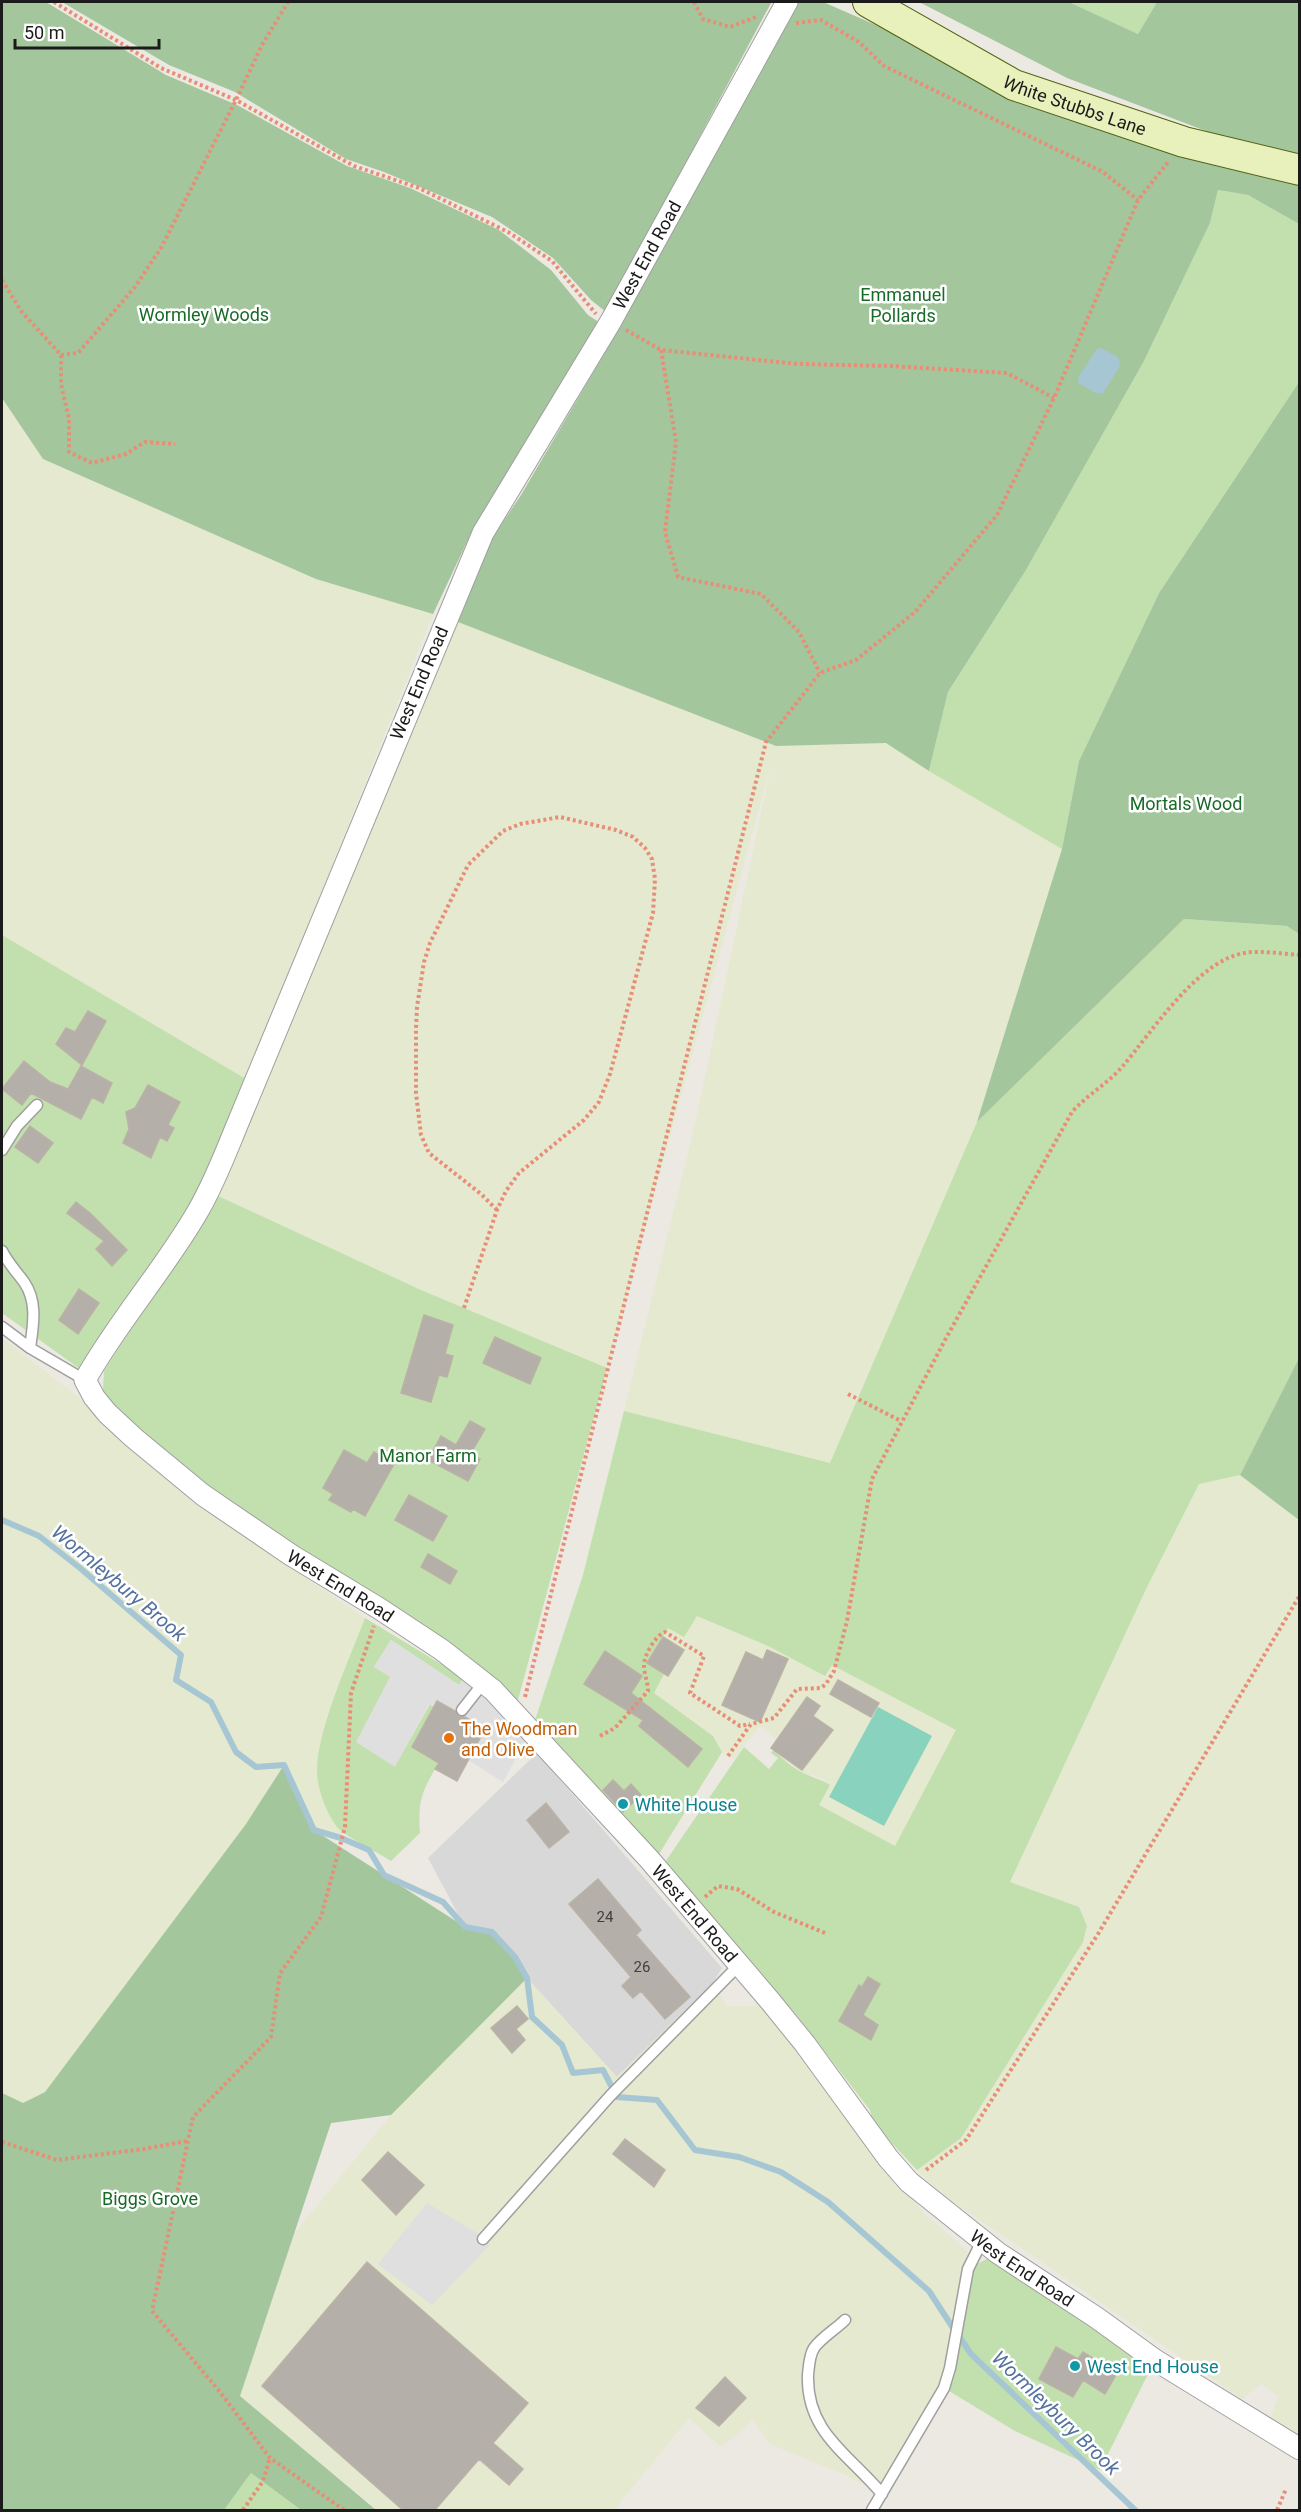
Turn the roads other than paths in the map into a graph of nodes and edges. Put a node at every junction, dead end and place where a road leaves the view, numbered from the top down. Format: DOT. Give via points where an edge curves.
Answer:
graph roads {
  1 [pos="868,2"];
  2 [pos="782,11"];
  3 [pos="1299,170"];
  4 [pos="37,1105"];
  5 [pos="2,1150"];
  6 [pos="2,1251"];
  7 [pos="2,1327"];
  8 [pos="30,1348"];
  9 [pos="85,1380"];
  10 [pos="484,1682"];
  11 [pos="462,1710"];
  12 [pos="739,1965"];
  13 [pos="483,2239"];
  14 [pos="982,2241"];
  15 [pos="845,2320"];
  16 [pos="1299,2449"];
  17 [pos="882,2494"];
  18 [pos="872,2511"];
  1 -- 3 [label="street, White Stubbs Lane" via="1014,85 1184,142"];
  2 -- 9 [label="street, West End Road" via="611,321 483,533 199,1210"];
  4 -- 5 [label="lane" via="16,1126"];
  6 -- 8 [label="lane" via="32,1299"];
  7 -- 8 [label="lane, West End Road"];
  8 -- 9 [label="lane, West End Road"];
  9 -- 10 [label="street, West End Road" via="107,1413 203,1495 442,1650"];
  10 -- 11 [label="lane"];
  10 -- 12 [label="street, West End Road" via="649,1859"];
  12 -- 13 [label="lane" via="610,2096"];
  12 -- 14 [label="street, West End Road" via="805,2044 909,2182"];
  14 -- 16 [label="street, West End Road" via="1155,2360"];
  14 -- 17 [label="lane" via="968,2269 944,2388"];
  15 -- 17 [label="lane" via="813,2349 808,2383 818,2423 830,2441"];
  17 -- 18 [label="lane"];
}
